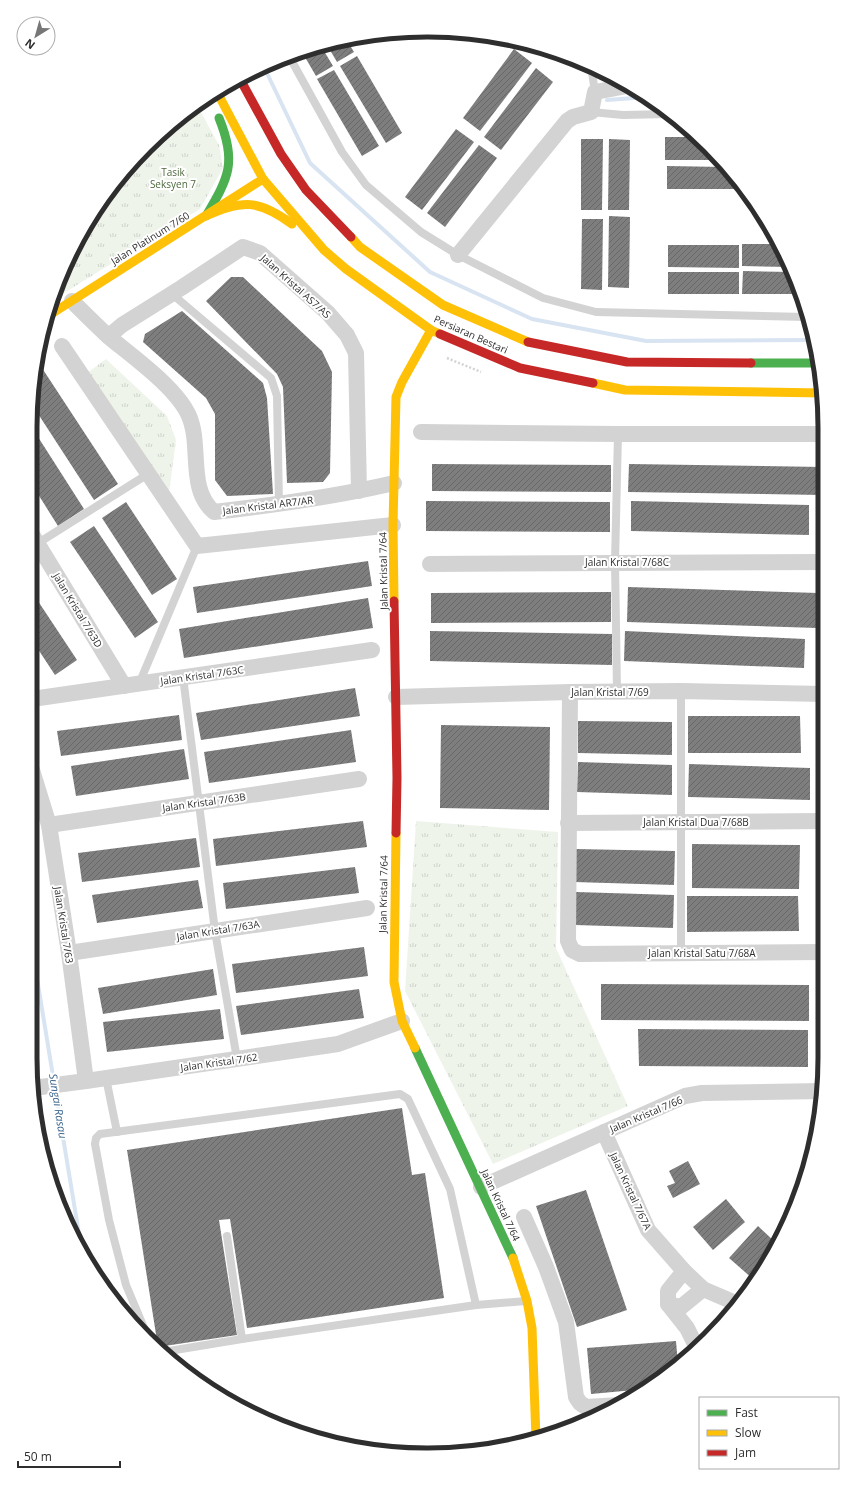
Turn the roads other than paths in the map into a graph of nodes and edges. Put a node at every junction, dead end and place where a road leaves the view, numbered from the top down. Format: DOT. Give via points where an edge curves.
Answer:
graph roads {
  1 [pos="292,62"];
  2 [pos="591,73"];
  3 [pos="242,84"];
  4 [pos="620,87"];
  5 [pos="595,92"];
  6 [pos="219,98"];
  7 [pos="214,101"];
  8 [pos="591,112"];
  9 [pos="660,114"];
  10 [pos="266,164"];
  11 [pos="263,179"];
  12 [pos="206,216"];
  13 [pos="324,250"];
  14 [pos="458,256"];
  15 [pos="172,294"];
  16 [pos="72,300"];
  17 [pos="55,311"];
  18 [pos="802,317"];
  19 [pos="431,330"];
  20 [pos="109,336"];
  21 [pos="62,346"];
  22 [pos="812,363"];
  23 [pos="816,393"];
  24 [pos="421,432"];
  25 [pos="618,434"];
  26 [pos="818,435"];
  27 [pos="148,474"];
  28 [pos="394,483"];
  29 [pos="359,491"];
  30 [pos="279,505"];
  31 [pos="393,525"];
  32 [pos="37,539"];
  33 [pos="37,545"];
  34 [pos="197,546"];
  35 [pos="615,562"];
  36 [pos="818,562"];
  37 [pos="430,564"];
  38 [pos="372,650"];
  39 [pos="183,677"];
  40 [pos="131,685"];
  41 [pos="681,691"];
  42 [pos="570,692"];
  43 [pos="617,692"];
  44 [pos="818,694"];
  45 [pos="396,697"];
  46 [pos="37,698"];
  47 [pos="359,779"];
  48 [pos="37,786"];
  49 [pos="200,803"];
  50 [pos="818,821"];
  51 [pos="680,822"];
  52 [pos="568,823"];
  53 [pos="49,825"];
  54 [pos="367,908"];
  55 [pos="215,930"];
  56 [pos="681,952"];
  57 [pos="818,952"];
  58 [pos="69,953"];
  59 [pos="402,1021"];
  60 [pos="237,1059"];
  61 [pos="106,1078"];
  62 [pos="86,1081"];
  63 [pos="38,1087"];
  64 [pos="816,1092"];
  65 [pos="116,1132"];
  66 [pos="604,1132"];
  67 [pos="481,1187"];
  68 [pos="524,1217"];
  69 [pos="227,1236"];
  70 [pos="684,1271"];
  71 [pos="703,1289"];
  72 [pos="527,1301"];
  73 [pos="732,1301"];
  74 [pos="476,1304"];
  75 [pos="668,1304"];
  76 [pos="143,1325"];
  77 [pos="242,1339"];
  78 [pos="695,1342"];
  79 [pos="170,1351"];
  80 [pos="604,1406"];
  81 [pos="536,1433"];
  1 -- 14 [label="lane" via="342,152 366,185 421,232"];
  2 -- 5 [label="lane"];
  3 -- 22 [label="main road, Persiaran Bestari" via="281,154 306,190 360,247 443,305 526,342 627,362"];
  4 -- 5 [label="street"];
  5 -- 8 [label="street"];
  6 -- 11 [label="main road, Persiaran Bestari"];
  7 -- 12 [label="main road" via="228,141 230,162 225,181"];
  8 -- 9 [label="lane"];
  8 -- 14 [label="street" via="567,121"];
  10 -- 11 [label="main road"];
  11 -- 12 [label="main road, Jalan Platinum 7/60"];
  11 -- 13 [label="main road, Persiaran Bestari"];
  12 -- 13 [label="main road" via="234,205 257,204 279,214"];
  12 -- 16 [label="main road, Jalan Platinum 7/60"];
  13 -- 19 [label="main road, Persiaran Bestari" via="346,269"];
  14 -- 18 [label="lane" via="543,298 596,312"];
  15 -- 20 [label="street, Jalan Kristal AS7/AS"];
  15 -- 29 [label="street, Jalan Kristal AS7/AS" via="243,247 260,253 328,313 347,335 356,354"];
  15 -- 30 [label="lane" via="271,378 277,396"];
  16 -- 17 [label="main road, Jalan Platinum 7/60"];
  16 -- 20 [label="street, Jalan Kristal AR7/AR"];
  19 -- 23 [label="main road, Persiaran Bestari" via="520,368 625,390"];
  19 -- 28 [label="main road, Jalan Kristal 7/64" via="396,397"];
  20 -- 30 [label="street, Jalan Kristal AR7/AR" via="173,394 189,417 194,436 201,496 207,506 214,512"];
  21 -- 27 [label="street"];
  24 -- 25 [label="street"];
  25 -- 26 [label="street"];
  25 -- 35 [label="lane"];
  27 -- 32 [label="lane"];
  27 -- 34 [label="street"];
  28 -- 29 [label="street, Jalan Kristal AR7/AR"];
  28 -- 31 [label="main road, Jalan Kristal 7/64"];
  29 -- 30 [label="street, Jalan Kristal AR7/AR"];
  31 -- 34 [label="street"];
  31 -- 45 [label="main road, Jalan Kristal 7/64"];
  33 -- 40 [label="street, Jalan Kristal 7/63D"];
  34 -- 40 [label="lane"];
  35 -- 36 [label="street, Jalan Kristal 7/68C"];
  35 -- 37 [label="street, Jalan Kristal 7/68C"];
  35 -- 43 [label="lane"];
  38 -- 39 [label="street, Jalan Kristal 7/63C"];
  39 -- 40 [label="street, Jalan Kristal 7/63C"];
  39 -- 49 [label="lane"];
  40 -- 46 [label="street, Jalan Kristal 7/63C"];
  41 -- 43 [label="street, Jalan Kristal 7/69"];
  41 -- 44 [label="street, Jalan Kristal 7/69"];
  41 -- 51 [label="lane"];
  42 -- 43 [label="street, Jalan Kristal 7/69"];
  42 -- 45 [label="street, Jalan Kristal 7/69"];
  42 -- 52 [label="street"];
  45 -- 59 [label="main road, Jalan Kristal 7/64" via="394,982"];
  47 -- 49 [label="street, Jalan Kristal 7/63B"];
  48 -- 53 [label="street, Jalan Kristal 7/63"];
  49 -- 53 [label="street, Jalan Kristal 7/63B"];
  49 -- 55 [label="lane"];
  50 -- 51 [label="street, Jalan Kristal Dua 7/68B"];
  51 -- 52 [label="street, Jalan Kristal Dua 7/68B"];
  51 -- 56 [label="lane"];
  52 -- 56 [label="street, Jalan Kristal Satu 7/68A" via="568,941 572,950 580,954"];
  53 -- 58 [label="street, Jalan Kristal 7/63"];
  54 -- 55 [label="street, Jalan Kristal 7/63A"];
  55 -- 58 [label="street, Jalan Kristal 7/63A"];
  55 -- 60 [label="lane"];
  56 -- 57 [label="street, Jalan Kristal Satu 7/68A"];
  58 -- 62 [label="street, Jalan Kristal 7/63"];
  59 -- 60 [label="street, Jalan Kristal 7/62" via="338,1044"];
  59 -- 67 [label="main road, Jalan Kristal 7/64"];
  60 -- 61 [label="street, Jalan Kristal 7/62"];
  61 -- 62 [label="street, Jalan Kristal 7/62"];
  61 -- 65 [label="lane"];
  62 -- 63 [label="street, Jalan Kristal 7/62"];
  64 -- 66 [label="street, Jalan Kristal 7/66" via="702,1093 685,1096"];
  65 -- 74 [label="lane" via="400,1094 408,1099 450,1189"];
  65 -- 76 [label="lane" via="100,1134 95,1144 109,1220 126,1285"];
  66 -- 67 [label="street, Jalan Kristal 7/66"];
  66 -- 70 [label="street, Jalan Kristal 7/67A" via="648,1230"];
  67 -- 72 [label="main road, Jalan Kristal 7/64" via="513,1256"];
  68 -- 80 [label="street" via="566,1322 576,1397 586,1407"];
  69 -- 77 [label="lane"];
  70 -- 71 [label="street, Jalan Kristal 7/67A"];
  70 -- 75 [label="street" via="668,1291"];
  71 -- 73 [label="street, Jalan Kristal 7/67A"];
  71 -- 75 [label="street" via="681,1307"];
  72 -- 74 [label="lane"];
  72 -- 81 [label="main road, Jalan Kristal 7/64" via="532,1328"];
  74 -- 77 [label="lane"];
  75 -- 78 [label="street" via="688,1328"];
  77 -- 79 [label="lane"];
}
